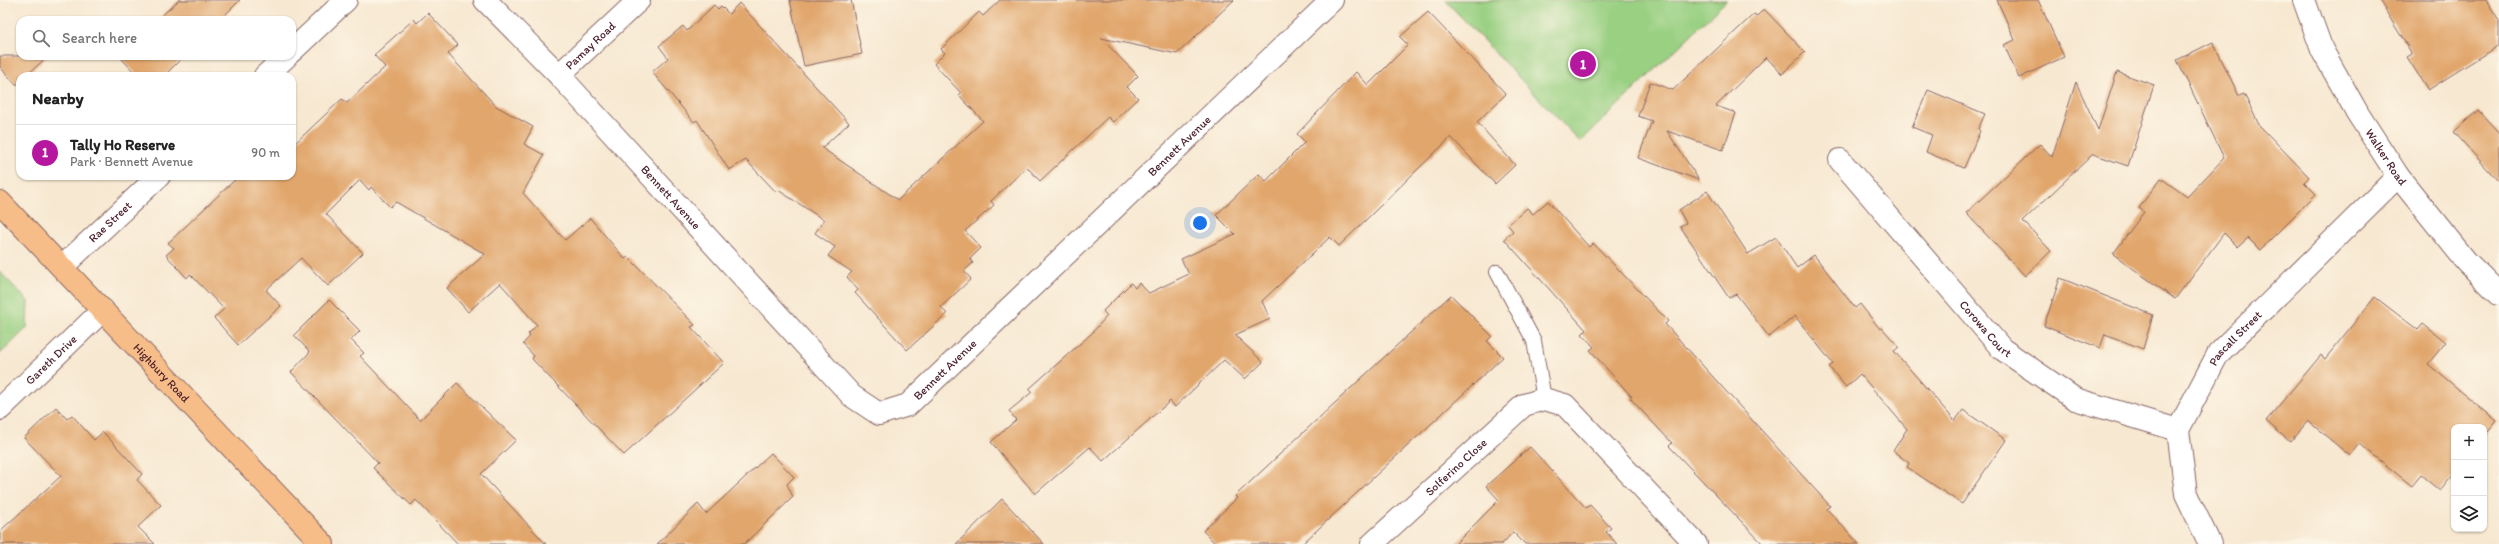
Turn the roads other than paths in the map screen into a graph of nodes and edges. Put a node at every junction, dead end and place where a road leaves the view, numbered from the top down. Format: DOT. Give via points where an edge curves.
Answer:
graph roads {
  1 [pos="346,0"];
  2 [pos="485,0"];
  3 [pos="639,0"];
  4 [pos="1332,0"];
  5 [pos="2304,0"];
  6 [pos="296,47"];
  7 [pos="283,60"];
  8 [pos="269,72"];
  9 [pos="560,75"];
  10 [pos="1840,160"];
  11 [pos="2398,176"];
  12 [pos="155,180"];
  13 [pos="0,202"];
  14 [pos="62,267"];
  15 [pos="1497,272"];
  16 [pos="2499,294"];
  17 [pos="103,310"];
  18 [pos="1544,399"];
  19 [pos="0,409"];
  20 [pos="2178,430"];
  21 [pos="323,544"];
  22 [pos="1372,544"];
  23 [pos="1696,544"];
  24 [pos="2210,544"];
  1 -- 6 [label="street"];
  2 -- 9 [label="street, Bennett Avenue"];
  3 -- 9 [label="street, Pamay Road"];
  4 -- 9 [label="street, Bennett Avenue" via="908,405 879,414 852,396"];
  5 -- 11 [label="street, Walker Road" via="2322,50 2358,114"];
  7 -- 8 [label="street"];
  10 -- 20 [label="street, Corowa Court" via="2002,349 2075,399"];
  11 -- 16 [label="street, Walker Road" via="2466,261"];
  11 -- 20 [label="street, Pascall Street" via="2218,354"];
  12 -- 14 [label="street, Rae Street"];
  13 -- 14 [label="main road, Highbury Road"];
  14 -- 17 [label="main road, Highbury Road"];
  15 -- 18 [label="lane" via="1534,341"];
  17 -- 19 [label="street, Gareth Drive"];
  17 -- 21 [label="main road, Highbury Road"];
  18 -- 22 [label="street, Solferino Close" via="1524,405"];
  18 -- 23 [label="street" via="1565,405"];
  20 -- 24 [label="street" via="2186,494"];
}
